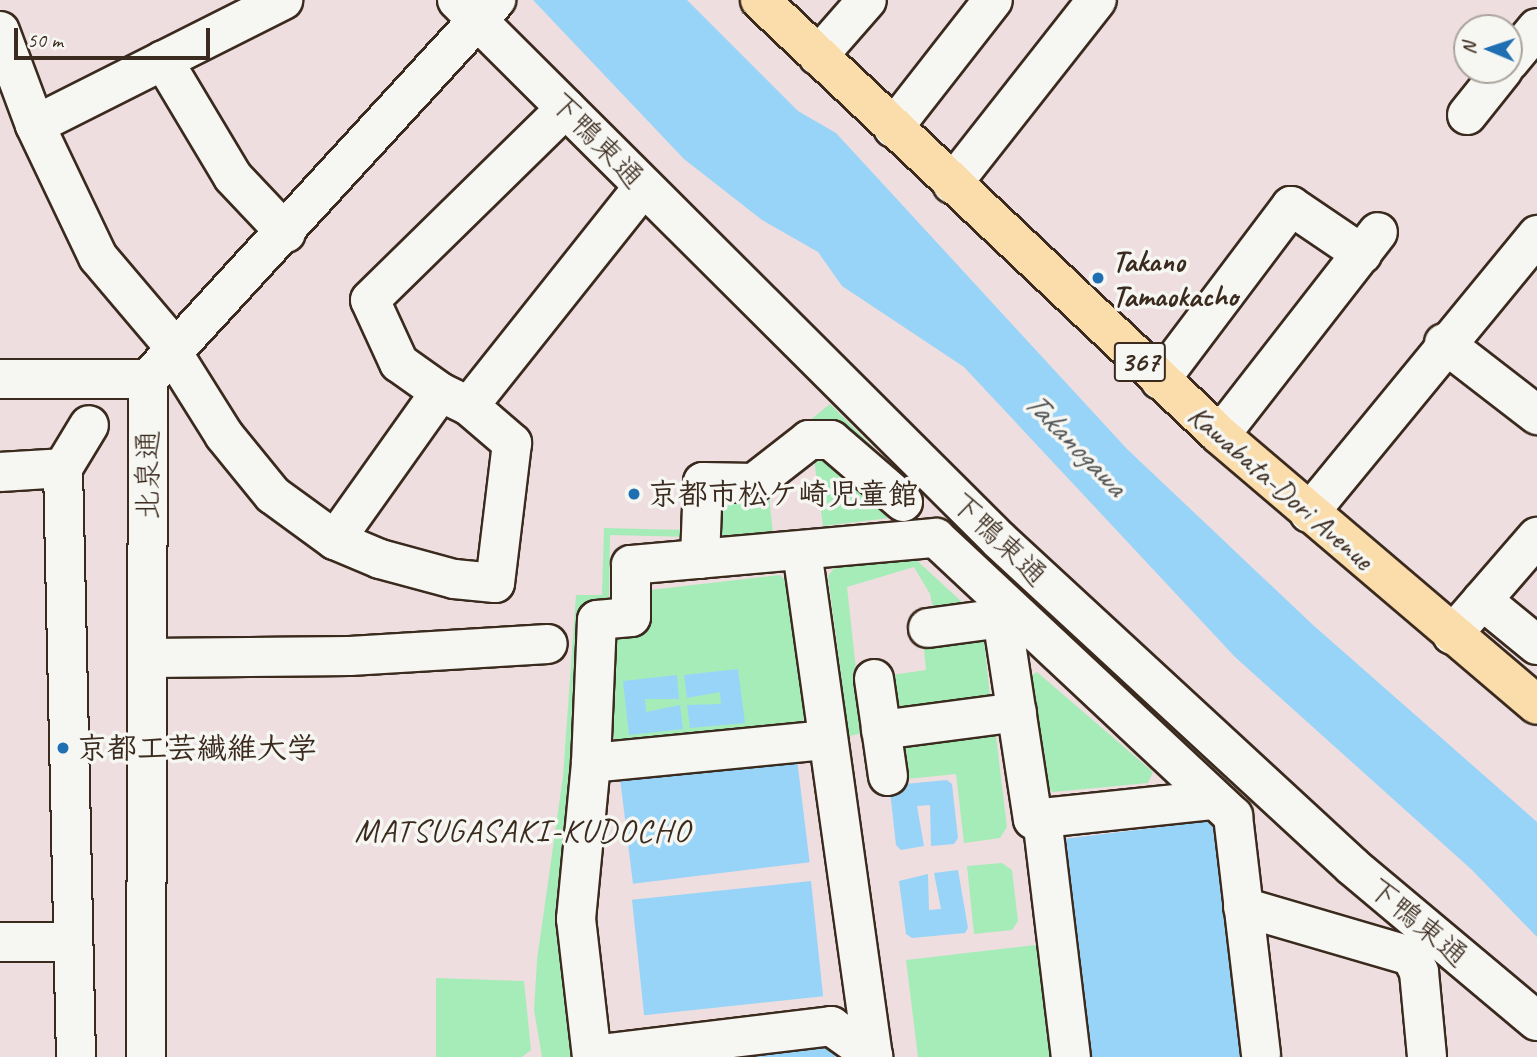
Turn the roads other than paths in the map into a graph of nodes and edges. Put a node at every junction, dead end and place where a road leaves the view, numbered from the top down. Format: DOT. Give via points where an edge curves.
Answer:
graph roads {
  1 [pos="283,0"];
  2 [pos="760,0"];
  3 [pos="866,0"];
  4 [pos="993,0"];
  5 [pos="1097,0"];
  6 [pos="482,6"];
  7 [pos="1537,28"];
  8 [pos="0,32"];
  9 [pos="1523,45"];
  10 [pos="818,56"];
  11 [pos="163,60"];
  12 [pos="10,83"];
  13 [pos="1491,84"];
  14 [pos="566,108"];
  15 [pos="1466,115"];
  16 [pos="35,125"];
  17 [pos="892,128"];
  18 [pos="952,184"];
  19 [pos="643,187"];
  20 [pos="286,233"];
  21 [pos="1537,235"];
  22 [pos="1444,344"];
  23 [pos="165,360"];
  24 [pos="0,379"];
  25 [pos="1160,380"];
  26 [pos="454,399"];
  27 [pos="1536,411"];
  28 [pos="89,425"];
  29 [pos="1220,435"];
  30 [pos="63,468"];
  31 [pos="0,472"];
  32 [pos="903,502"];
  33 [pos="1309,513"];
  34 [pos="1537,537"];
  35 [pos="335,540"];
  36 [pos="802,551"];
  37 [pos="700,559"];
  38 [pos="1482,600"];
  39 [pos="1001,608"];
  40 [pos="928,628"];
  41 [pos="1452,635"];
  42 [pos="548,644"];
  43 [pos="1537,645"];
  44 [pos="149,658"];
  45 [pos="874,679"];
  46 [pos="1537,705"];
  47 [pos="1017,712"];
  48 [pos="881,730"];
  49 [pos="826,740"];
  50 [pos="592,763"];
  51 [pos="888,776"];
  52 [pos="1214,800"];
  53 [pos="1042,818"];
  54 [pos="1243,907"];
  55 [pos="73,942"];
  56 [pos="0,943"];
  57 [pos="864,985"];
  58 [pos="1537,1021"];
  59 [pos="831,1026"];
  60 [pos="1261,1054"];
  61 [pos="592,1056"];
  62 [pos="76,1057"];
  63 [pos="146,1057"];
  64 [pos="873,1057"];
  65 [pos="1071,1057"];
  66 [pos="1427,1057"];
  1 -- 11 [label="street"];
  2 -- 10 [label="highway, Kawabata-Dori Avenue / 367"];
  3 -- 10 [label="street"];
  4 -- 17 [label="street"];
  5 -- 18 [label="street"];
  6 -- 14 [label="street, 下鴨東通"];
  6 -- 20 [label="street"];
  7 -- 9 [label="street"];
  8 -- 12 [label="street"];
  10 -- 17 [label="highway, Kawabata-Dori Avenue / 367"];
  11 -- 16 [label="street"];
  11 -- 20 [label="street" via="233,177"];
  12 -- 16 [label="street"];
  13 -- 15 [label="street"];
  14 -- 19 [label="street, 下鴨東通"];
  14 -- 26 [label="street" via="370,299 399,363"];
  16 -- 23 [label="street" via="98,257"];
  17 -- 18 [label="highway, Kawabata-Dori Avenue / 367"];
  18 -- 25 [label="highway, Kawabata-Dori Avenue / 367"];
  19 -- 26 [label="street"];
  19 -- 58 [label="street, 下鴨東通" via="911,455 1120,654 1352,866"];
  20 -- 23 [label="street"];
  21 -- 22 [label="street"];
  22 -- 27 [label="street"];
  22 -- 33 [label="street"];
  23 -- 24 [label="street"];
  23 -- 35 [label="street" via="273,495"];
  23 -- 44 [label="street, 北泉通"];
  25 -- 29 [label="highway, Kawabata-Dori Avenue / 367"];
  25 -- 29 [label="street" via="1291,206 1370,243"];
  26 -- 35 [label="street"];
  26 -- 35 [label="street" via="512,443 495,583 454,579 380,559"];
  28 -- 30 [label="street"];
  29 -- 33 [label="highway, Kawabata-Dori Avenue / 367"];
  30 -- 31 [label="street"];
  30 -- 55 [label="street"];
  32 -- 37 [label="street" via="831,440 809,440 754,483 703,482"];
  33 -- 41 [label="highway, Kawabata-Dori Avenue / 367"];
  34 -- 38 [label="street"];
  36 -- 37 [label="street"];
  36 -- 39 [label="street" via="936,538"];
  36 -- 49 [label="street"];
  37 -- 50 [label="street" via="631,565 631,617 597,620"];
  38 -- 41 [label="street"];
  38 -- 43 [label="street"];
  39 -- 40 [label="street"];
  39 -- 47 [label="street"];
  39 -- 52 [label="street"];
  41 -- 46 [label="highway, Kawabata-Dori Avenue / 367"];
  42 -- 44 [label="street" via="350,656"];
  44 -- 63 [label="street, 北泉通"];
  45 -- 48 [label="street"];
  47 -- 48 [label="street"];
  47 -- 53 [label="street" via="1032,819"];
  48 -- 51 [label="street"];
  49 -- 50 [label="street"];
  49 -- 57 [label="street"];
  50 -- 61 [label="street" via="576,919"];
  52 -- 53 [label="street"];
  52 -- 54 [label="street" via="1233,816"];
  53 -- 65 [label="street"];
  54 -- 60 [label="street"];
  54 -- 66 [label="street" via="1410,956 1419,972"];
  55 -- 56 [label="street"];
  55 -- 62 [label="street"];
  57 -- 59 [label="street"];
  57 -- 64 [label="street"];
  59 -- 61 [label="street"];
  59 -- 64 [label="street"];
}
